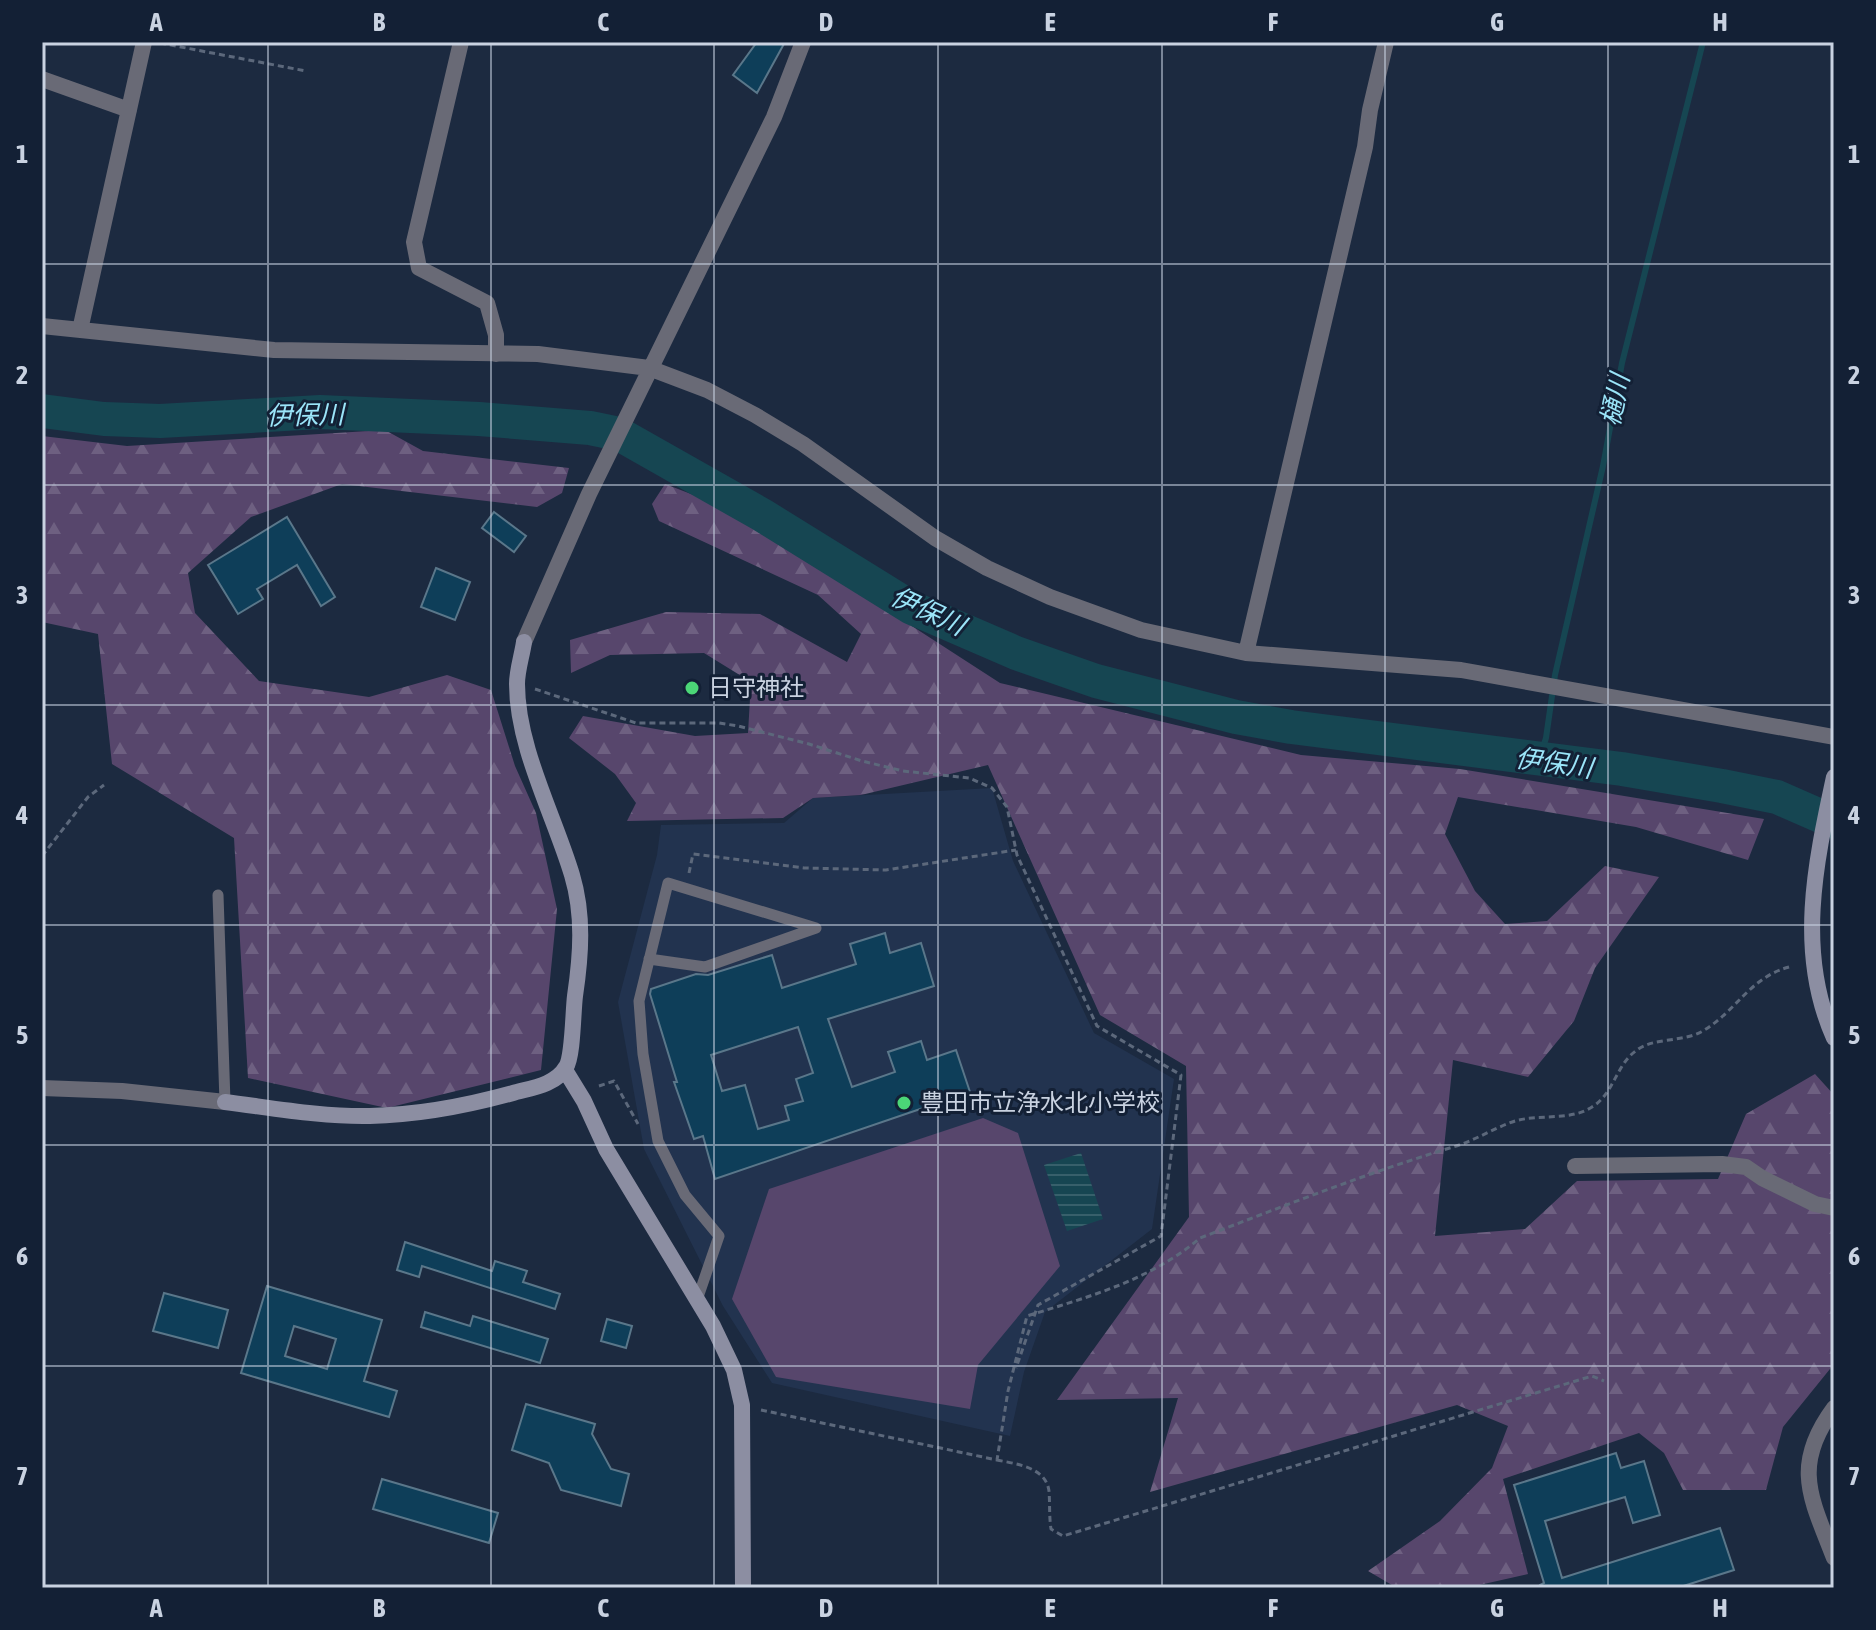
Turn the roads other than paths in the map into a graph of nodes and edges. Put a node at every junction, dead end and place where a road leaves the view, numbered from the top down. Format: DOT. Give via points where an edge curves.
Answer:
graph roads {
  1 [pos="144,42"];
  2 [pos="461,42"];
  3 [pos="803,42"];
  4 [pos="1386,42"];
  5 [pos="42,79"];
  6 [pos="129,110"];
  7 [pos="42,326"];
  8 [pos="80,330"];
  9 [pos="496,354"];
  10 [pos="645,375"];
  11 [pos="1246,653"];
  12 [pos="1834,737"];
  13 [pos="1834,777"];
  14 [pos="218,895"];
  15 [pos="649,959"];
  16 [pos="1834,1038"];
  17 [pos="565,1070"];
  18 [pos="42,1088"];
  19 [pos="225,1102"];
  20 [pos="1575,1166"];
  21 [pos="1834,1208"];
  22 [pos="697,1300"];
  23 [pos="1834,1408"];
  24 [pos="1834,1558"];
  25 [pos="743,1588"];
  1 -- 6 [label="street"];
  2 -- 9 [label="street" via="415,255 419,268 487,303"];
  3 -- 10 [label="street" via="774,117"];
  4 -- 11 [label="street"];
  5 -- 6 [label="street"];
  6 -- 8 [label="street"];
  7 -- 8 [label="street"];
  8 -- 9 [label="street" via="274,350"];
  9 -- 10 [label="street" via="538,354"];
  10 -- 11 [label="street" via="707,390 755,415 987,568 1141,630"];
  10 -- 17 [label="street" via="524,642 517,681 518,713 573,878 579,914 580,962"];
  11 -- 12 [label="street" via="1461,670"];
  13 -- 16 [label="street" via="1811,913 1814,969"];
  14 -- 19 [label="lane"];
  15 -- 15 [label="lane" via="668,883 816,928 705,967"];
  15 -- 22 [label="lane" via="639,1001 658,1141 685,1195 719,1236"];
  17 -- 19 [label="street" via="538,1087 414,1114 326,1115"];
  17 -- 22 [label="street"];
  18 -- 19 [label="street"];
  20 -- 21 [label="street" via="1746,1167 1815,1204"];
  22 -- 25 [label="street" via="734,1370 742,1405"];
  23 -- 24 [label="street" via="1811,1448 1807,1477"];
}
